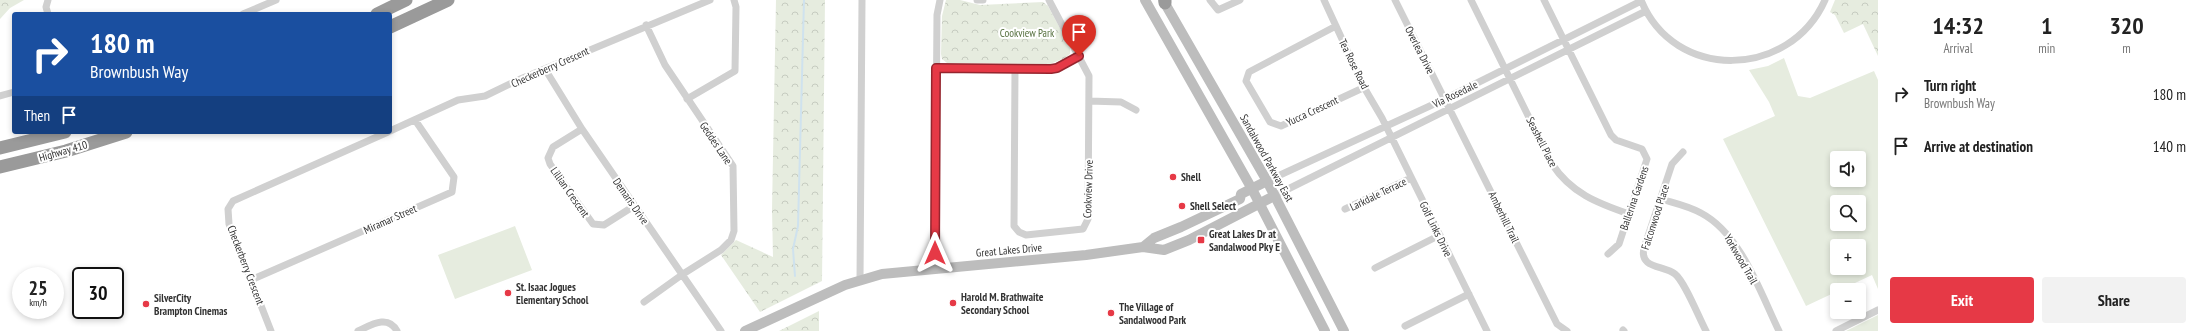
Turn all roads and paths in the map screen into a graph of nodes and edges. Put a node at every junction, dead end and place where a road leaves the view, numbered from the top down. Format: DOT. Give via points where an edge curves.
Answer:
graph roads {
  1 [pos="48,0"];
  2 [pos="276,0"];
  3 [pos="406,0"];
  4 [pos="448,0"];
  5 [pos="710,0"];
  6 [pos="734,0"];
  7 [pos="862,0"];
  8 [pos="940,0"];
  9 [pos="977,0"];
  10 [pos="983,0"];
  11 [pos="1049,0"];
  12 [pos="1145,0"];
  13 [pos="1210,0"];
  14 [pos="1240,0"];
  15 [pos="1324,0"];
  16 [pos="1395,0"];
  17 [pos="1471,0"];
  18 [pos="1544,0"];
  19 [pos="1641,0"];
  20 [pos="1825,0"];
  21 [pos="1164,1"];
  22 [pos="258,3"];
  23 [pos="1646,11"];
  24 [pos="47,12"];
  25 [pos="246,12"];
  26 [pos="381,12"];
  27 [pos="646,25"];
  28 [pos="392,26"];
  29 [pos="1336,26"];
  30 [pos="1564,41"];
  31 [pos="1568,49"];
  32 [pos="1079,56"];
  33 [pos="936,68"];
  34 [pos="545,69"];
  35 [pos="1014,69"];
  36 [pos="1505,69"];
  37 [pos="1510,79"];
  38 [pos="1365,87"];
  39 [pos="12,93"];
  40 [pos="0,96"];
  41 [pos="687,99"];
  42 [pos="1445,99"];
  43 [pos="1089,101"];
  44 [pos="1450,108"];
  45 [pos="1136,110"];
  46 [pos="415,120"];
  47 [pos="1386,126"];
  48 [pos="582,129"];
  49 [pos="392,131"];
  50 [pos="57,134"];
  51 [pos="120,134"];
  52 [pos="384,134"];
  53 [pos="1392,138"];
  54 [pos="0,148"];
  55 [pos="1683,152"];
  56 [pos="0,167"];
  57 [pos="1411,178"];
  58 [pos="1267,181"];
  59 [pos="1252,189"];
  60 [pos="1274,196"];
  61 [pos="1660,199"];
  62 [pos="1260,204"];
  63 [pos="634,206"];
  64 [pos="1345,209"];
  65 [pos="1629,214"];
  66 [pos="1440,235"];
  67 [pos="1142,248"];
  68 [pos="1608,254"];
  69 [pos="935,268"];
  70 [pos="1376,268"];
  71 [pos="683,274"];
  72 [pos="251,280"];
  73 [pos="860,280"];
  74 [pos="1469,294"];
  75 [pos="644,302"];
  76 [pos="1878,310"];
  77 [pos="1405,326"];
  78 [pos="271,331"];
  79 [pos="358,331"];
  80 [pos="397,331"];
  81 [pos="721,331"];
  82 [pos="745,331"];
  83 [pos="1325,331"];
  84 [pos="1344,331"];
  85 [pos="1487,331"];
  86 [pos="1567,331"];
  87 [pos="1706,331"];
  88 [pos="1779,331"];
  89 [pos="1836,331"];
  1 -- 24 [label="street"];
  2 -- 22 [label="street"];
  3 -- 26 [label="highway"];
  4 -- 28 [label="highway"];
  5 -- 27 [label="street, Checkerberry Crescent"];
  6 -- 41 [label="street" via="735,71"];
  7 -- 73 [label="street"];
  8 -- 33 [label="street" via="937,15"];
  9 -- 10 [label="street"];
  11 -- 32 [label="street, Cookview Drive"];
  12 -- 59 [label="main road"];
  13 -- 14 [label="street" via="1218,10"];
  15 -- 29 [label="street, Tea Rose Road"];
  16 -- 42 [label="street, Overlea Drive"];
  17 -- 36 [label="street, Seashell Place"];
  18 -- 30 [label="street, Ballerina Gardens"];
  19 -- 23 [label="street, Via Rosedale"];
  19 -- 30 [label="street, Via Rosedale"];
  20 -- 23 [label="street, Via Rosedale" via="1815,19 1796,39 1771,54 1742,61 1711,58 1686,49 1669,37"];
  21 -- 58 [label="main road, Sandalwood Parkway East"];
  22 -- 25 [label="street"];
  23 -- 31 [label="street, Via Rosedale"];
  27 -- 34 [label="street, Checkerberry Crescent"];
  27 -- 41 [label="street, Geddes Lane" via="665,66"];
  29 -- 38 [label="street, Tea Rose Road"];
  29 -- 38 [label="street, Yucca Crescent" via="1251,71 1246,76 1246,81 1270,122 1278,126"];
  30 -- 31 [label="street, Ballerina Gardens"];
  30 -- 36 [label="street, Via Rosedale"];
  31 -- 37 [label="street, Via Rosedale"];
  31 -- 65 [label="street, Ballerina Gardens" via="1611,135 1616,140 1642,149 1646,156"];
  32 -- 35 [label="street" via="1057,68"];
  32 -- 43 [label="street, Cookview Drive" via="1089,76"];
  33 -- 35 [label="street"];
  33 -- 69 [label="street"];
  34 -- 46 [label="street, Checkerberry Crescent" via="485,96 458,100"];
  34 -- 48 [label="street, Demaris Drive"];
  35 -- 43 [label="street, Cookview Drive" via="1013,222 1016,230 1022,234 1079,230 1087,223"];
  36 -- 37 [label="street, Seashell Place"];
  36 -- 42 [label="street, Via Rosedale"];
  37 -- 44 [label="street, Via Rosedale"];
  37 -- 65 [label="street, Seashell Place" via="1560,176 1570,187 1588,199"];
  38 -- 47 [label="street, Tea Rose Road"];
  39 -- 40 [label="street"];
  41 -- 71 [label="street, Geddes Lane" via="733,166 734,231 726,246"];
  42 -- 44 [label="street, Amberhill Trail"];
  42 -- 47 [label="street, Via Rosedale"];
  43 -- 45 [label="street" via="1121,102"];
  44 -- 53 [label="street, Via Rosedale"];
  44 -- 86 [label="street, Amberhill Trail" via="1557,324"];
  46 -- 49 [label="street, Checkerberry Crescent"];
  46 -- 72 [label="street, Miramar Street" via="454,177 452,192"];
  47 -- 53 [label="street, Golf Links Drive"];
  47 -- 58 [label="street, Via Rosedale"];
  48 -- 63 [label="street, Demaris Drive"];
  48 -- 63 [label="street, Lillian Crescent" via="550,150 550,164 593,224 604,225"];
  50 -- 54 [label="highway, Highway 410"];
  51 -- 56 [label="highway, Highway 410" via="66,151"];
  52 -- 72 [label="street, Checkerberry Crescent" via="233,201 228,209 229,224"];
  53 -- 57 [label="street, Golf Links Drive"];
  53 -- 60 [label="street, Via Rosedale"];
  55 -- 61 [label="street, Falconwood Place" via="1672,164"];
  57 -- 64 [label="street, Larkdale Terrace"];
  57 -- 66 [label="street, Golf Links Drive"];
  58 -- 59 [label="main road, Great Lakes Drive"];
  58 -- 60 [label="main road, Sandalwood Parkway East"];
  59 -- 62 [label="main road"];
  59 -- 67 [label="main road, Great Lakes Drive" via="1228,205 1154,238"];
  60 -- 62 [label="main road, Great Lakes Drive"];
  60 -- 84 [label="main road, Sandalwood Parkway East"];
  61 -- 87 [label="street, Falconwood Place" via="1644,248 1644,260 1677,275"];
  61 -- 88 [label="street, Yorkwood Trail" via="1702,213 1725,230 1737,247"];
  62 -- 67 [label="main road, Great Lakes Drive" via="1164,250"];
  62 -- 83 [label="main road"];
  63 -- 71 [label="street, Demaris Drive"];
  65 -- 68 [label="street, Ballerina Gardens" via="1619,244"];
  66 -- 70 [label="street"];
  66 -- 74 [label="street, Golf Links Drive"];
  67 -- 69 [label="main road, Great Lakes Drive"];
  69 -- 73 [label="main road, Great Lakes Drive" via="890,273"];
  71 -- 75 [label="street, Geddes Lane"];
  71 -- 81 [label="street, Demaris Drive"];
  72 -- 78 [label="street, Checkerberry Crescent"];
  73 -- 82 [label="main road, Great Lakes Drive"];
  74 -- 77 [label="street"];
  74 -- 85 [label="street, Golf Links Drive"];
  76 -- 89 [label="street"];
  79 -- 80 [label="street" via="381,321 388,322"];
}
